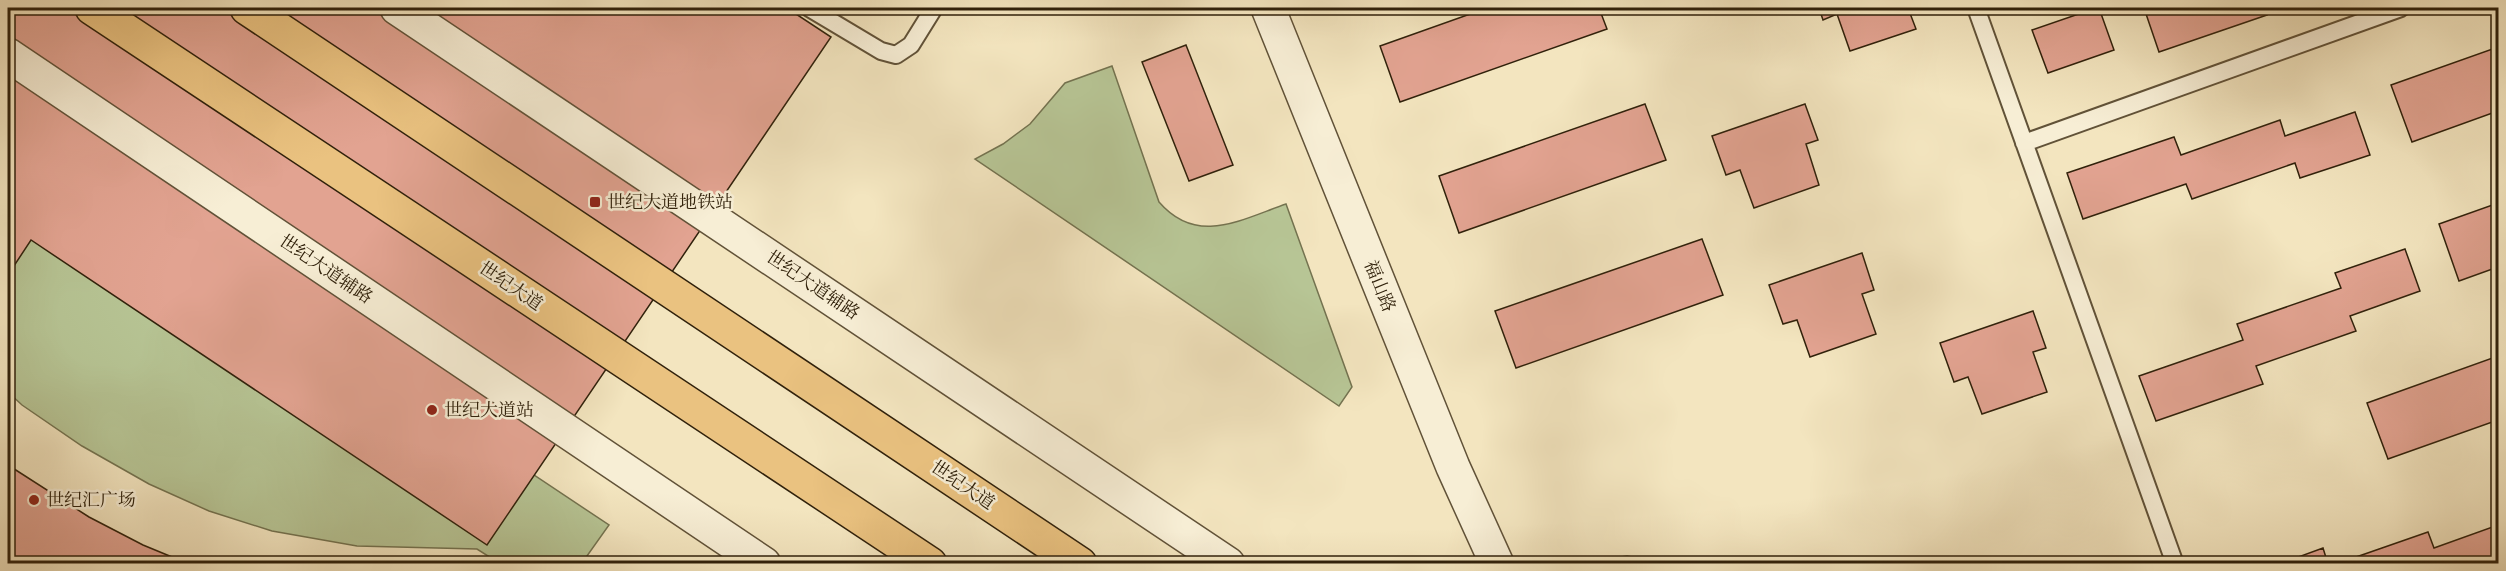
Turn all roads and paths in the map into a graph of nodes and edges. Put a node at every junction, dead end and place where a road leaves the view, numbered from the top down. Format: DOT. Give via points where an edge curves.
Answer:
graph roads {
  1 [pos="92,8"];
  2 [pos="247,8"];
  3 [pos="397,8"];
  4 [pos="809,8"];
  5 [pos="934,8"];
  6 [pos="1268,8"];
  7 [pos="1976,8"];
  8 [pos="2401,8"];
  9 [pos="8,55"];
  10 [pos="2024,143"];
  11 [pos="764,564"];
  12 [pos="930,564"];
  13 [pos="1080,564"];
  14 [pos="1228,564"];
  15 [pos="1497,564"];
  16 [pos="2175,564"];
  1 -- 12 [label="main road, 世纪大道"];
  2 -- 13 [label="main road, 世纪大道"];
  3 -- 14 [label="street, 世纪大道辅路"];
  4 -- 5 [label="lane" via="880,51 896,55 911,45"];
  6 -- 15 [label="street, 福山路"];
  7 -- 10 [label="lane"];
  8 -- 10 [label="lane"];
  9 -- 11 [label="street, 世纪大道辅路"];
  10 -- 16 [label="lane"];
}
